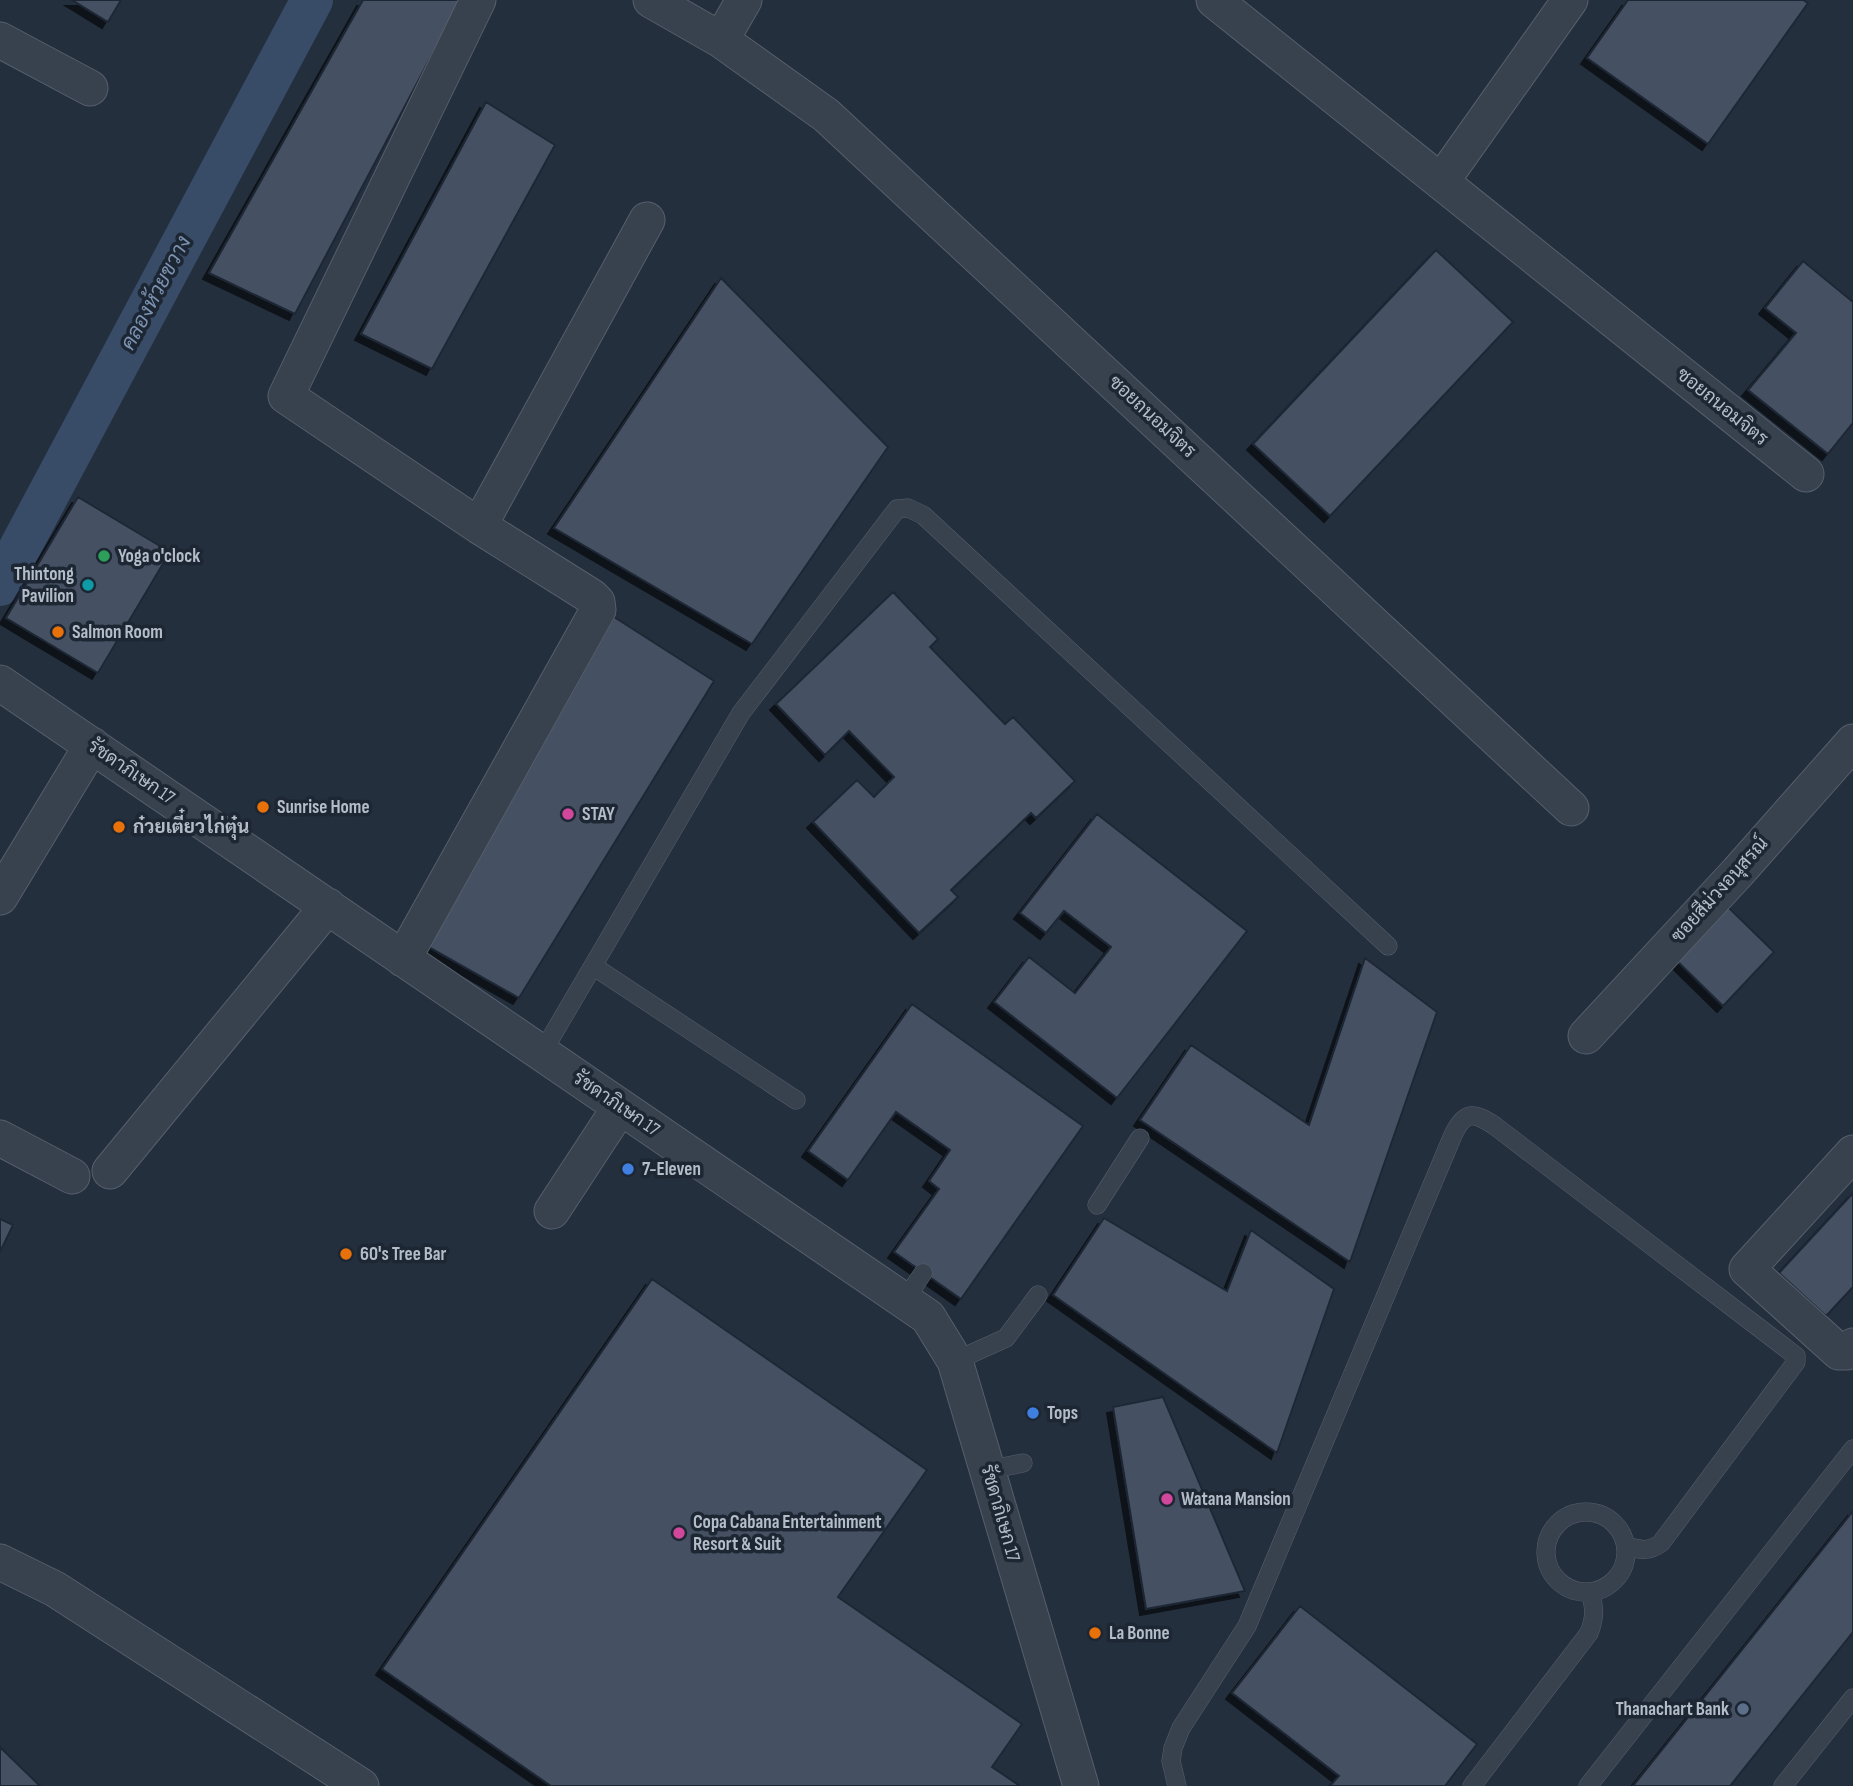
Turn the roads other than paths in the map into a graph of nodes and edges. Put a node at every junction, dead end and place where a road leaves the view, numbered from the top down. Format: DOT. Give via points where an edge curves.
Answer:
graph roads {
  1 [pos="478,0"];
  2 [pos="651,0"];
  3 [pos="744,0"];
  4 [pos="1214,0"];
  5 [pos="1570,0"];
  6 [pos="0,40"];
  7 [pos="721,40"];
  8 [pos="90,88"];
  9 [pos="1441,182"];
  10 [pos="647,220"];
  11 [pos="1806,474"];
  12 [pos="479,526"];
  13 [pos="0,683"];
  14 [pos="1853,742"];
  15 [pos="92,745"];
  16 [pos="1571,808"];
  17 [pos="0,897"];
  18 [pos="328,906"];
  19 [pos="1388,946"];
  20 [pos="403,959"];
  21 [pos="593,966"];
  22 [pos="1586,1036"];
  23 [pos="542,1053"];
  24 [pos="796,1100"];
  25 [pos="620,1107"];
  26 [pos="0,1138"];
  27 [pos="1140,1138"];
  28 [pos="1853,1153"];
  29 [pos="110,1171"];
  30 [pos="72,1176"];
  31 [pos="1097,1205"];
  32 [pos="552,1211"];
  33 [pos="1038,1295"];
  34 [pos="1853,1346"];
  35 [pos="955,1361"];
  36 [pos="1853,1449"];
  37 [pos="1023,1463"];
  38 [pos="987,1470"];
  39 [pos="1626,1546"];
  40 [pos="0,1562"];
  41 [pos="1590,1592"];
  42 [pos="1853,1698"];
  43 [pos="361,1786"];
  44 [pos="1081,1786"];
  45 [pos="1177,1786"];
  46 [pos="1472,1786"];
  47 [pos="1588,1786"];
  48 [pos="1783,1786"];
  1 -- 12 [label="street" via="286,396"];
  2 -- 7 [label="street, ซอยถนอมจิตร"];
  3 -- 7 [label="street"];
  4 -- 9 [label="street, ซอยถนอมจิตร"];
  5 -- 9 [label="street"];
  6 -- 8 [label="street"];
  7 -- 16 [label="street, ซอยถนอมจิตร" via="826,115"];
  9 -- 11 [label="street, ซอยถนอมจิตร"];
  10 -- 12 [label="street"];
  12 -- 20 [label="street" via="592,597 598,610"];
  13 -- 15 [label="street, รัชดาภิเษก 17"];
  14 -- 22 [label="street, ซอยสีม่วงอนุสรณ์"];
  15 -- 17 [label="street"];
  15 -- 18 [label="street, รัชดาภิเษก 17"];
  18 -- 20 [label="street, รัชดาภิเษก 17"];
  18 -- 29 [label="street"];
  19 -- 21 [label="lane" via="923,515 908,508 897,509 741,713"];
  20 -- 23 [label="street, รัชดาภิเษก 17"];
  21 -- 23 [label="lane"];
  21 -- 24 [label="lane"];
  23 -- 25 [label="street, รัชดาภิเษก 17"];
  25 -- 32 [label="street"];
  25 -- 35 [label="street, รัชดาภิเษก 17" via="914,1287"];
  26 -- 30 [label="street"];
  27 -- 31 [label="lane"];
  28 -- 34 [label="street" via="1747,1269 1839,1352"];
  33 -- 35 [label="lane" via="1006,1338"];
  35 -- 38 [label="street, รัชดาภิเษก 17"];
  36 -- 47 [label="lane"];
  37 -- 38 [label="lane"];
  38 -- 44 [label="street, รัชดาภิเษก 17"];
  39 -- 41 [label="lane" via="1621,1571 1613,1581"];
  39 -- 41 [label="lane" via="1615,1524 1592,1512 1566,1516 1555,1526 1545,1551 1547,1564 1565,1586"];
  39 -- 45 [label="lane" via="1652,1549 1661,1543 1797,1356 1495,1126 1468,1115 1453,1135 1247,1626 1181,1728 1171,1761"];
  40 -- 43 [label="street" via="55,1589"];
  41 -- 46 [label="lane" via="1594,1619 1589,1633"];
  42 -- 48 [label="lane"];
}
